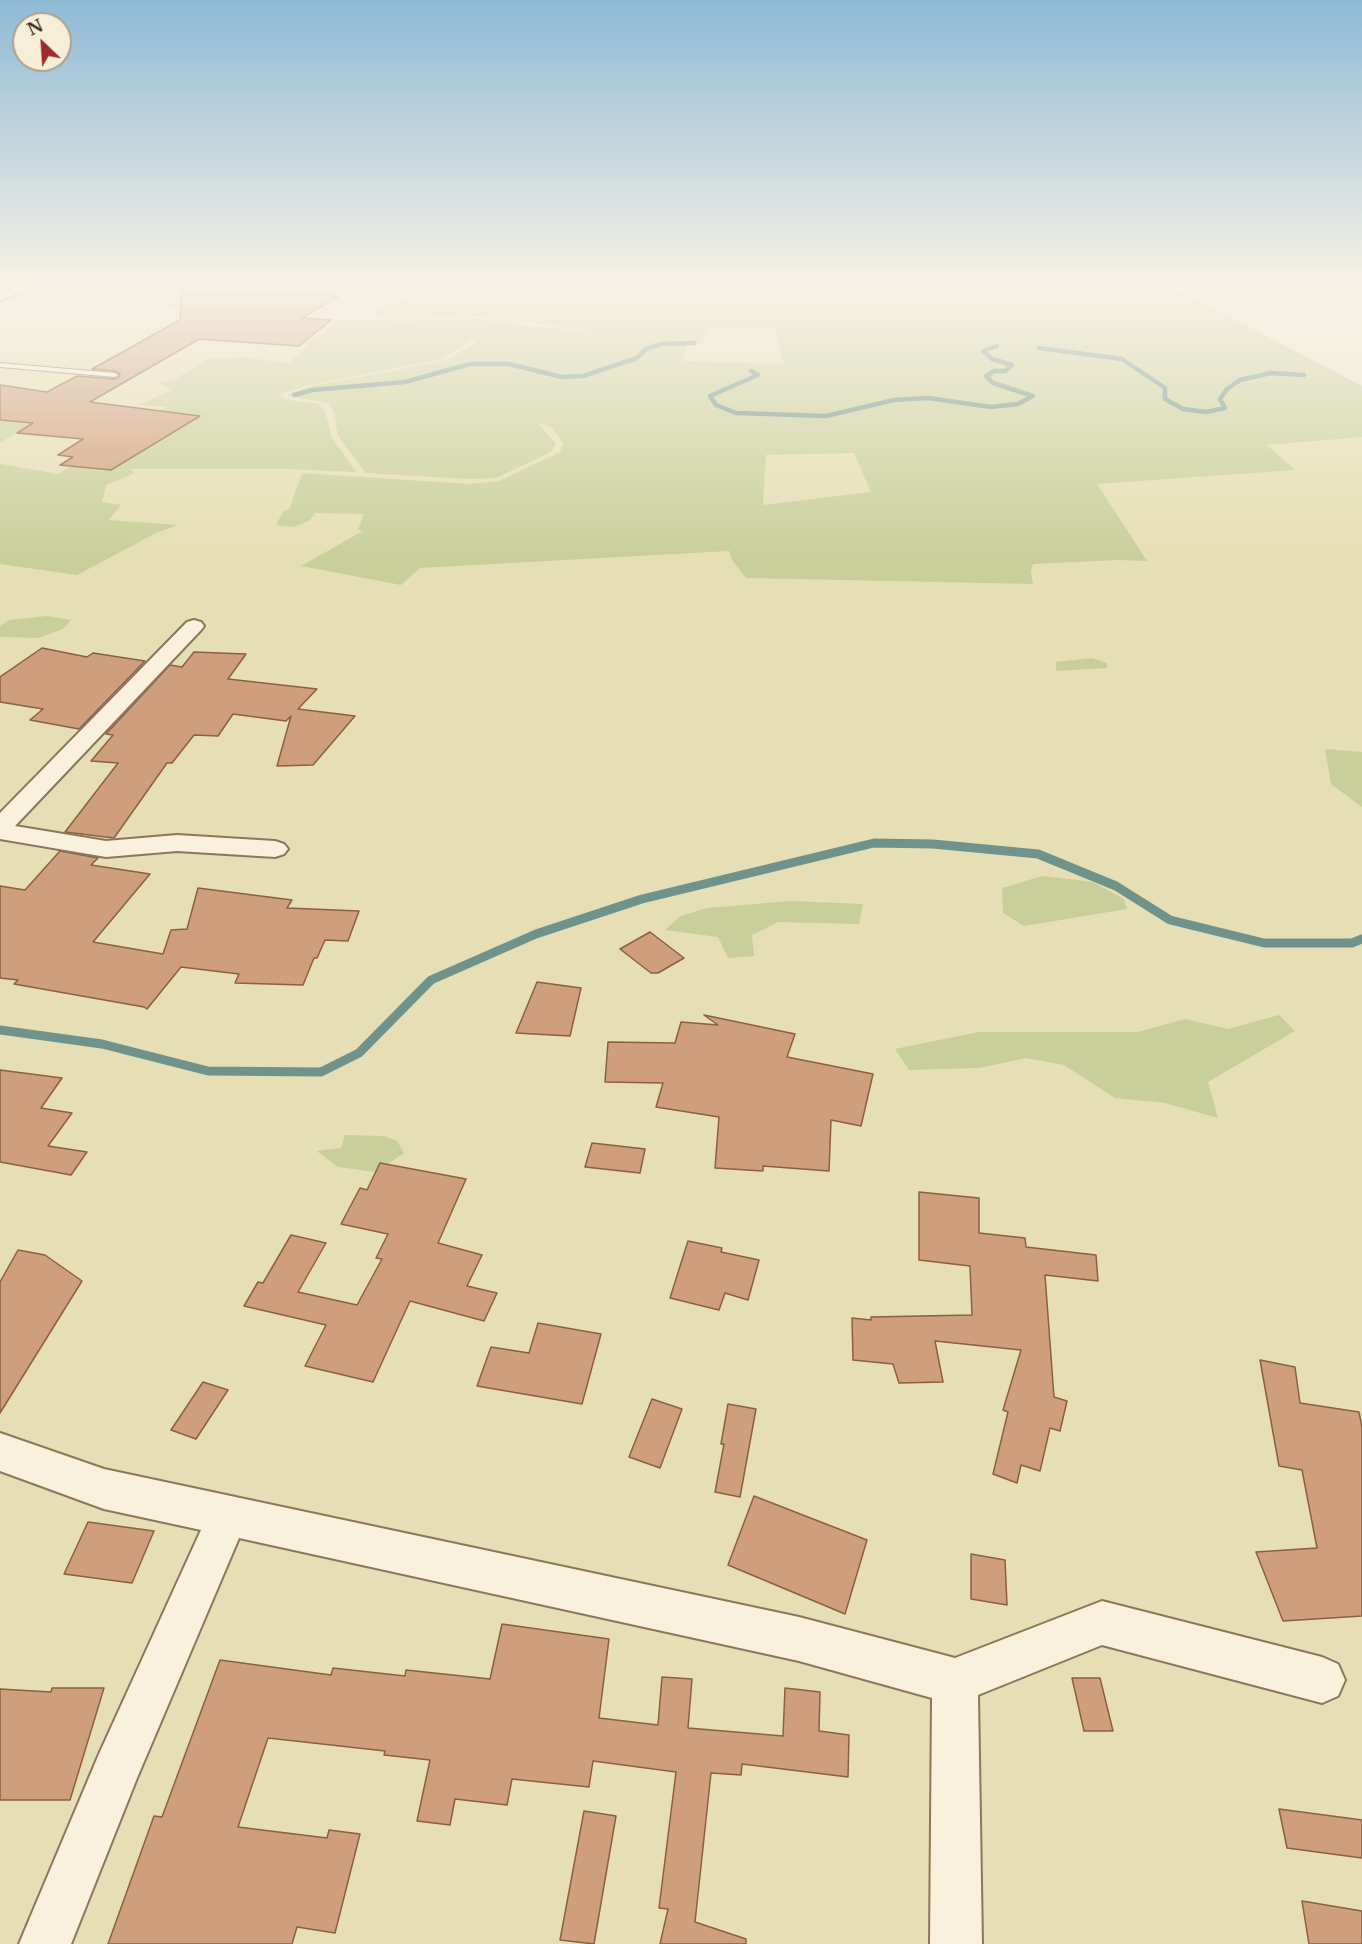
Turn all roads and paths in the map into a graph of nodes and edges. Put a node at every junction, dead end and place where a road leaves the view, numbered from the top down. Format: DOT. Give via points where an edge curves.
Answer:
graph roads {
  1 [pos="194,627"];
  2 [pos="0,827"];
  3 [pos="0,831"];
  4 [pos="275,849"];
  5 [pos="0,1452"];
  6 [pos="228,1516"];
  7 [pos="1322,1680"];
  8 [pos="955,1681"];
  9 [pos="45,1944"];
  10 [pos="956,1944"];
  1 -- 2 [label="street"];
  3 -- 4 [label="street" via="106,849 177,843"];
  5 -- 6 [label="street" via="104,1489"];
  6 -- 8 [label="street" via="799,1639"];
  6 -- 9 [label="street"];
  7 -- 8 [label="street" via="1102,1623"];
  8 -- 10 [label="street"];
}
